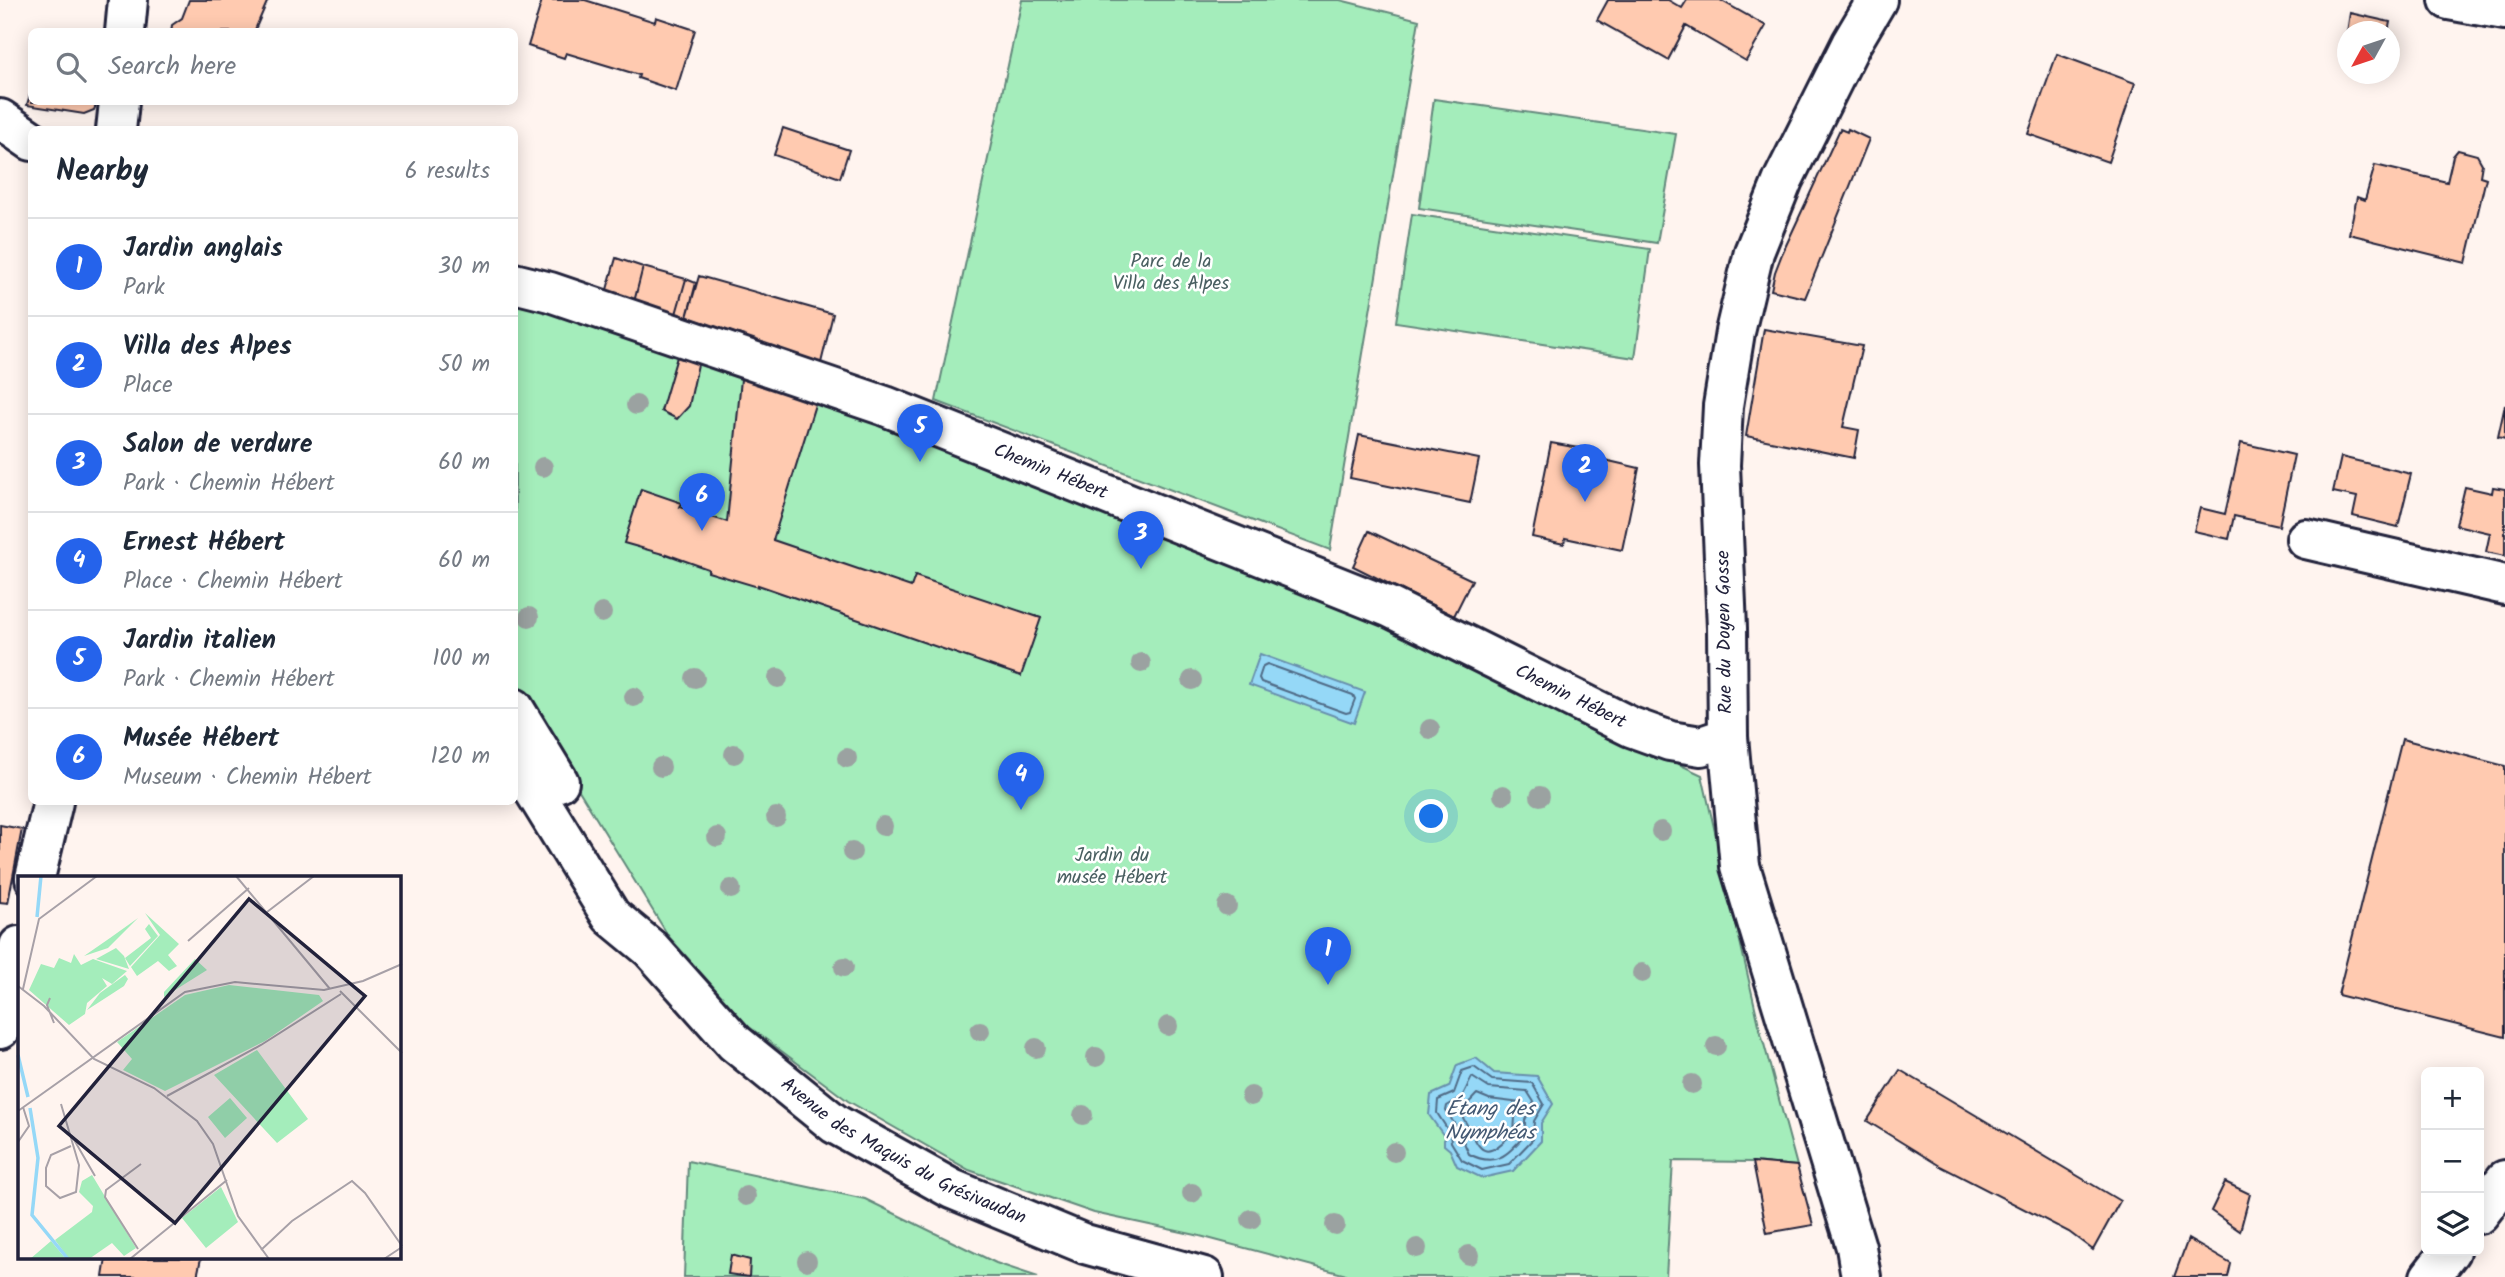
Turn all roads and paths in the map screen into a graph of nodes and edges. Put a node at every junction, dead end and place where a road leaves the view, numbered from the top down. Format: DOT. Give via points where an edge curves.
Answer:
graph roads {
  1 [pos="128,0"];
  2 [pos="1877,0"];
  3 [pos="2449,0"];
  4 [pos="2505,10"];
  5 [pos="125,28"];
  6 [pos="119,105"];
  7 [pos="0,119"];
  8 [pos="116,126"];
  9 [pos="28,138"];
  10 [pos="0,147"];
  11 [pos="28,165"];
  12 [pos="518,285"];
  13 [pos="2306,539"];
  14 [pos="2505,585"];
  15 [pos="518,715"];
  16 [pos="1728,737"];
  17 [pos="518,765"];
  18 [pos="52,805"];
  19 [pos="35,876"];
  20 [pos="651,949"];
  21 [pos="18,950"];
  22 [pos="0,1029"];
  23 [pos="2505,1180"];
  24 [pos="2484,1207"];
  25 [pos="2446,1256"];
  26 [pos="1204,1277"];
  27 [pos="1861,1277"];
  28 [pos="2430,1277"];
  1 -- 5 [label="street"];
  2 -- 16 [label="street, Rue du Doyen Gosse" via="1783,180 1754,252 1735,332 1723,406 1720,465"];
  3 -- 4 [label="street"];
  6 -- 8 [label="street"];
  7 -- 9 [label="street"];
  10 -- 11 [label="street"];
  12 -- 16 [label="street, Chemin Hébert" via="885,406 1389,607 1632,727 1701,746"];
  13 -- 14 [label="street"];
  15 -- 20 [label="street" via="633,907"];
  16 -- 27 [label="street, Rue du Doyen Gosse" via="1740,866 1852,1234"];
  17 -- 20 [label="street" via="611,916"];
  18 -- 19 [label="street"];
  20 -- 26 [label="street, Avenue des Maquis du Grésivaudan" via="734,1043 835,1124 952,1189 1085,1244"];
  21 -- 22 [label="street"];
  23 -- 24 [label="street"];
  25 -- 28 [label="street"];
}
